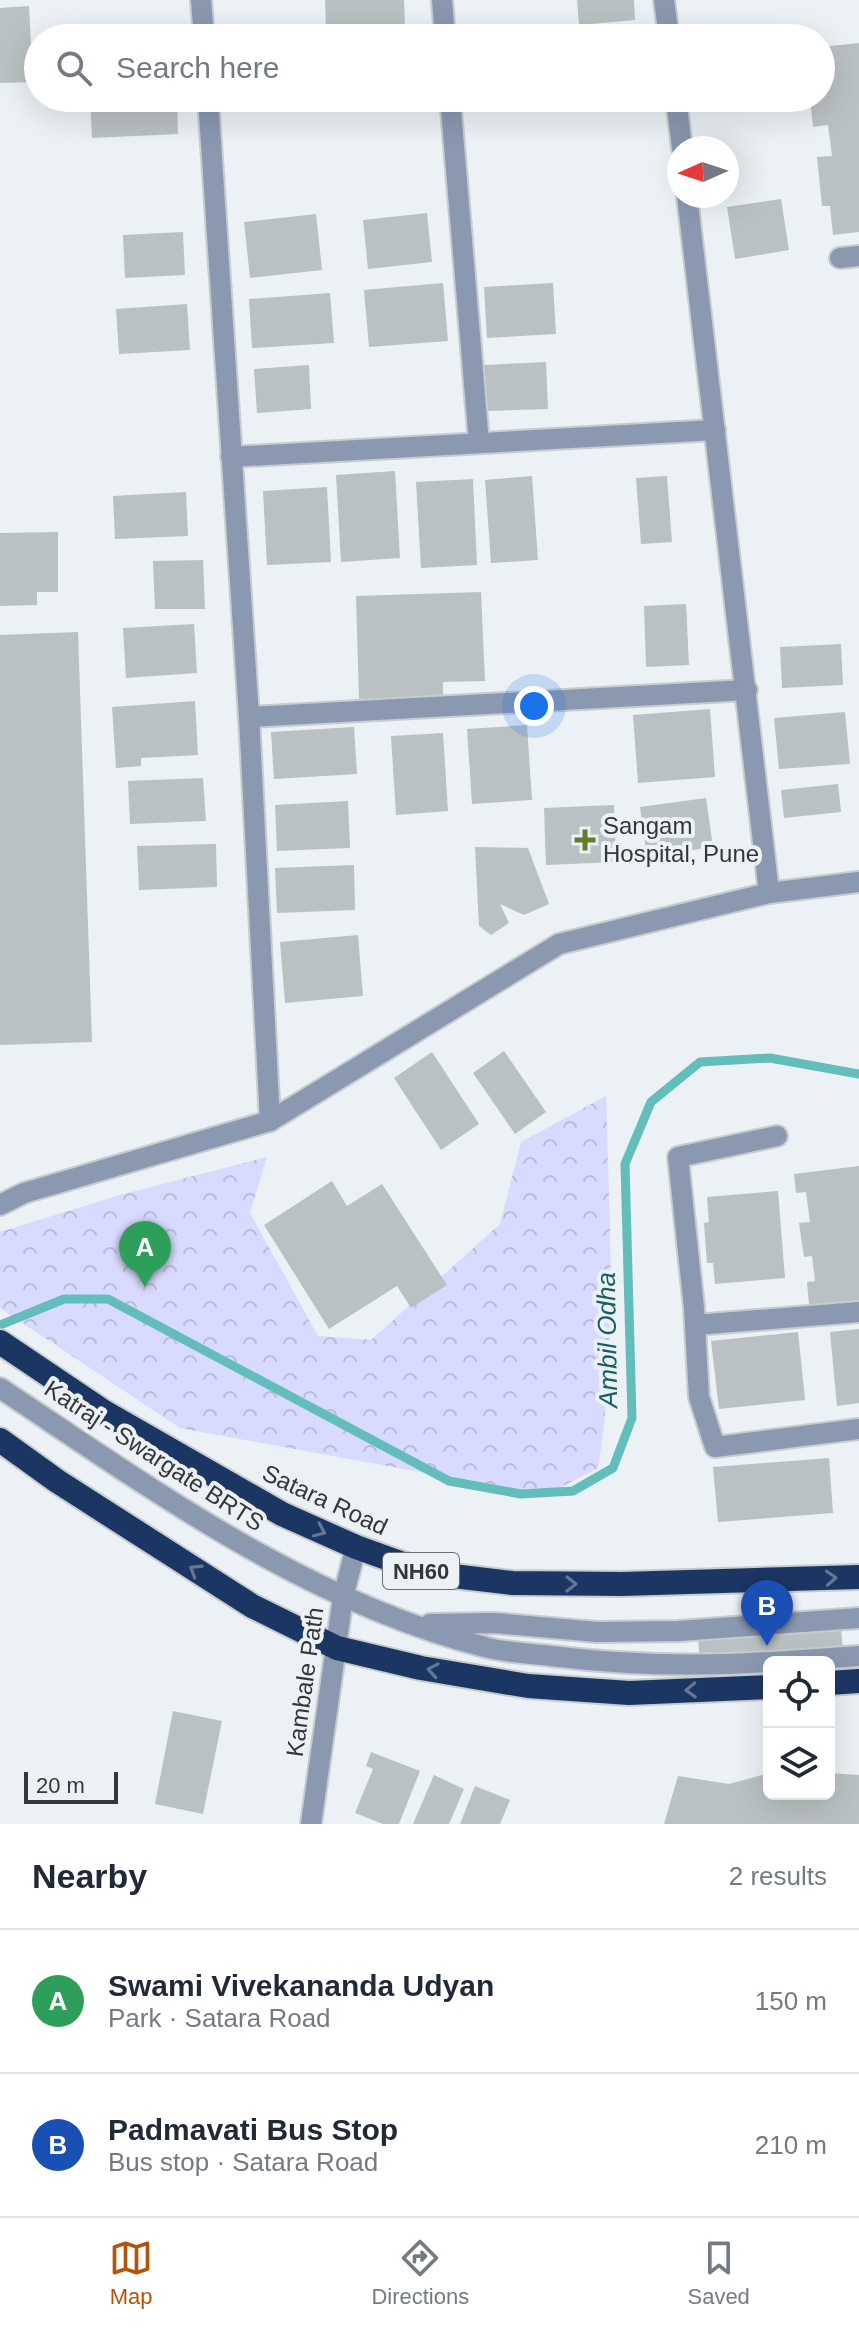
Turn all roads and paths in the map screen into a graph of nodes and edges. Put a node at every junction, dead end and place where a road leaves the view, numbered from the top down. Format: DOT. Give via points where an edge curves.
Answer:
graph roads {
  1 [pos="201,0"];
  2 [pos="442,0"];
  3 [pos="664,0"];
  4 [pos="203,24"];
  5 [pos="444,24"];
  6 [pos="667,24"];
  7 [pos="209,112"];
  8 [pos="451,112"];
  9 [pos="678,112"];
  10 [pos="681,136"];
  11 [pos="688,208"];
  12 [pos="715,430"];
  13 [pos="479,443"];
  14 [pos="231,457"];
  15 [pos="747,690"];
  16 [pos="249,717"];
  17 [pos="859,882"];
  18 [pos="769,893"];
  19 [pos="270,1121"];
  20 [pos="777,1136"];
  21 [pos="0,1205"];
  22 [pos="859,1312"];
  23 [pos="695,1325"];
  24 [pos="0,1342"];
  25 [pos="0,1388"];
  26 [pos="859,1429"];
  27 [pos="2,1447"];
  28 [pos="356,1547"];
  29 [pos="859,1577"];
  30 [pos="343,1597"];
  31 [pos="859,1618"];
  32 [pos="414,1624"];
  33 [pos="337,1648"];
  34 [pos="859,1656"];
  35 [pos="835,1658"];
  36 [pos="763,1663"];
  37 [pos="859,1681"];
  38 [pos="835,1683"];
  39 [pos="763,1687"];
  40 [pos="311,1824"];
  1 -- 4 [label="street"];
  2 -- 5 [label="street"];
  3 -- 6 [label="street"];
  7 -- 14 [label="street"];
  8 -- 13 [label="street"];
  9 -- 10 [label="street"];
  11 -- 12 [label="street"];
  12 -- 13 [label="street"];
  12 -- 15 [label="street"];
  13 -- 14 [label="street"];
  14 -- 16 [label="street"];
  15 -- 16 [label="street"];
  15 -- 18 [label="street"];
  16 -- 19 [label="street"];
  17 -- 18 [label="street"];
  18 -- 19 [label="street" via="559,944"];
  19 -- 21 [label="street" via="24,1193"];
  20 -- 23 [label="street" via="678,1157"];
  22 -- 23 [label="street"];
  23 -- 26 [label="street" via="699,1397 715,1447"];
  24 -- 28 [label="highway, Satara Road / NH60, one-way" via="204,1471"];
  25 -- 30 [label="street, Katraj - Swargate BRTS" via="219,1533"];
  33 -- 27 [label="highway, one-way" via="252,1606"];
  28 -- 29 [label="highway, Satara Road / NH60, one-way" via="428,1573 512,1583"];
  28 -- 30 [label="street, Kambale Path"];
  30 -- 32 [label="street, Katraj - Swargate BRTS"];
  30 -- 33 [label="street, Kambale Path"];
  31 -- 32 [label="street, Katraj - Swargate BRTS" via="597,1632 494,1623"];
  32 -- 36 [label="street, Katraj - Swargate BRTS" via="487,1648 622,1664"];
  39 -- 33 [label="highway, one-way" via="629,1693 528,1686"];
  33 -- 40 [label="street, Kambale Path"];
  34 -- 35 [label="street, Katraj - Swargate BRTS"];
  37 -- 38 [label="highway"];
}
